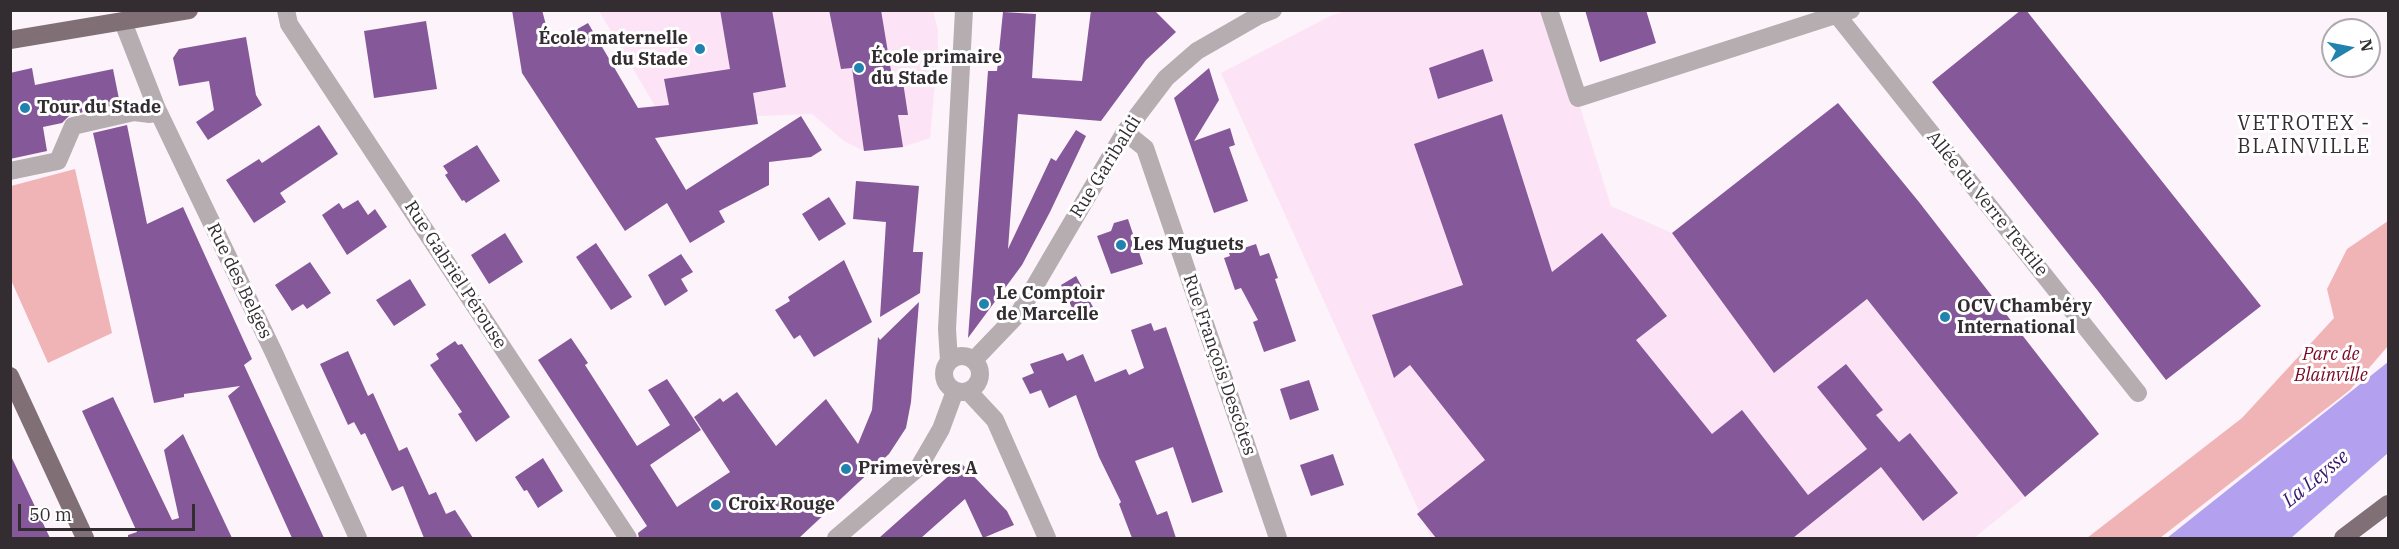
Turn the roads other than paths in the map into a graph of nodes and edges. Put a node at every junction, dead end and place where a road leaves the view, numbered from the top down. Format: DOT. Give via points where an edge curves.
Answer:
graph roads {
  1 [pos="189,10"];
  2 [pos="286,10"];
  3 [pos="964,10"];
  4 [pos="1273,10"];
  5 [pos="1549,10"];
  6 [pos="1840,12"];
  7 [pos="123,22"];
  8 [pos="54,32"];
  9 [pos="10,33"];
  10 [pos="10,40"];
  11 [pos="150,114"];
  12 [pos="1125,132"];
  13 [pos="10,171"];
  14 [pos="974,360"];
  15 [pos="949,361"];
  16 [pos="10,376"];
  17 [pos="962,391"];
  18 [pos="2138,393"];
  19 [pos="2388,504"];
  20 [pos="85,538"];
  21 [pos="358,538"];
  22 [pos="628,538"];
  23 [pos="836,538"];
  24 [pos="1047,538"];
  25 [pos="1278,538"];
  26 [pos="2343,538"];
  1 -- 7 [label="main road"];
  2 -- 22 [label="street, Rue Gabriel Pérouse" via="289,24"];
  3 -- 15 [label="street" via="947,329"];
  4 -- 12 [label="street, Rue Garibaldi" via="1197,51 1166,78"];
  5 -- 6 [label="street" via="1578,98"];
  6 -- 18 [label="street, Allée du Verre Textile"];
  7 -- 8 [label="main road"];
  7 -- 21 [label="street, Rue des Belges" via="157,109"];
  8 -- 9 [label="main road"];
  8 -- 10 [label="main road"];
  11 -- 13 [label="street" via="134,112 73,126 58,161"];
  12 -- 14 [label="street, Rue Garibaldi" via="1019,313"];
  12 -- 25 [label="street, Rue François Descôtes" via="1145,147"];
  14 -- 15 [label="street" via="959,356"];
  14 -- 17 [label="street" via="980,371 978,383"];
  15 -- 17 [label="street" via="943,371 946,384"];
  16 -- 20 [label="main road"];
  17 -- 23 [label="street" via="919,467"];
  17 -- 24 [label="street" via="995,420"];
  19 -- 26 [label="main road"];
}
